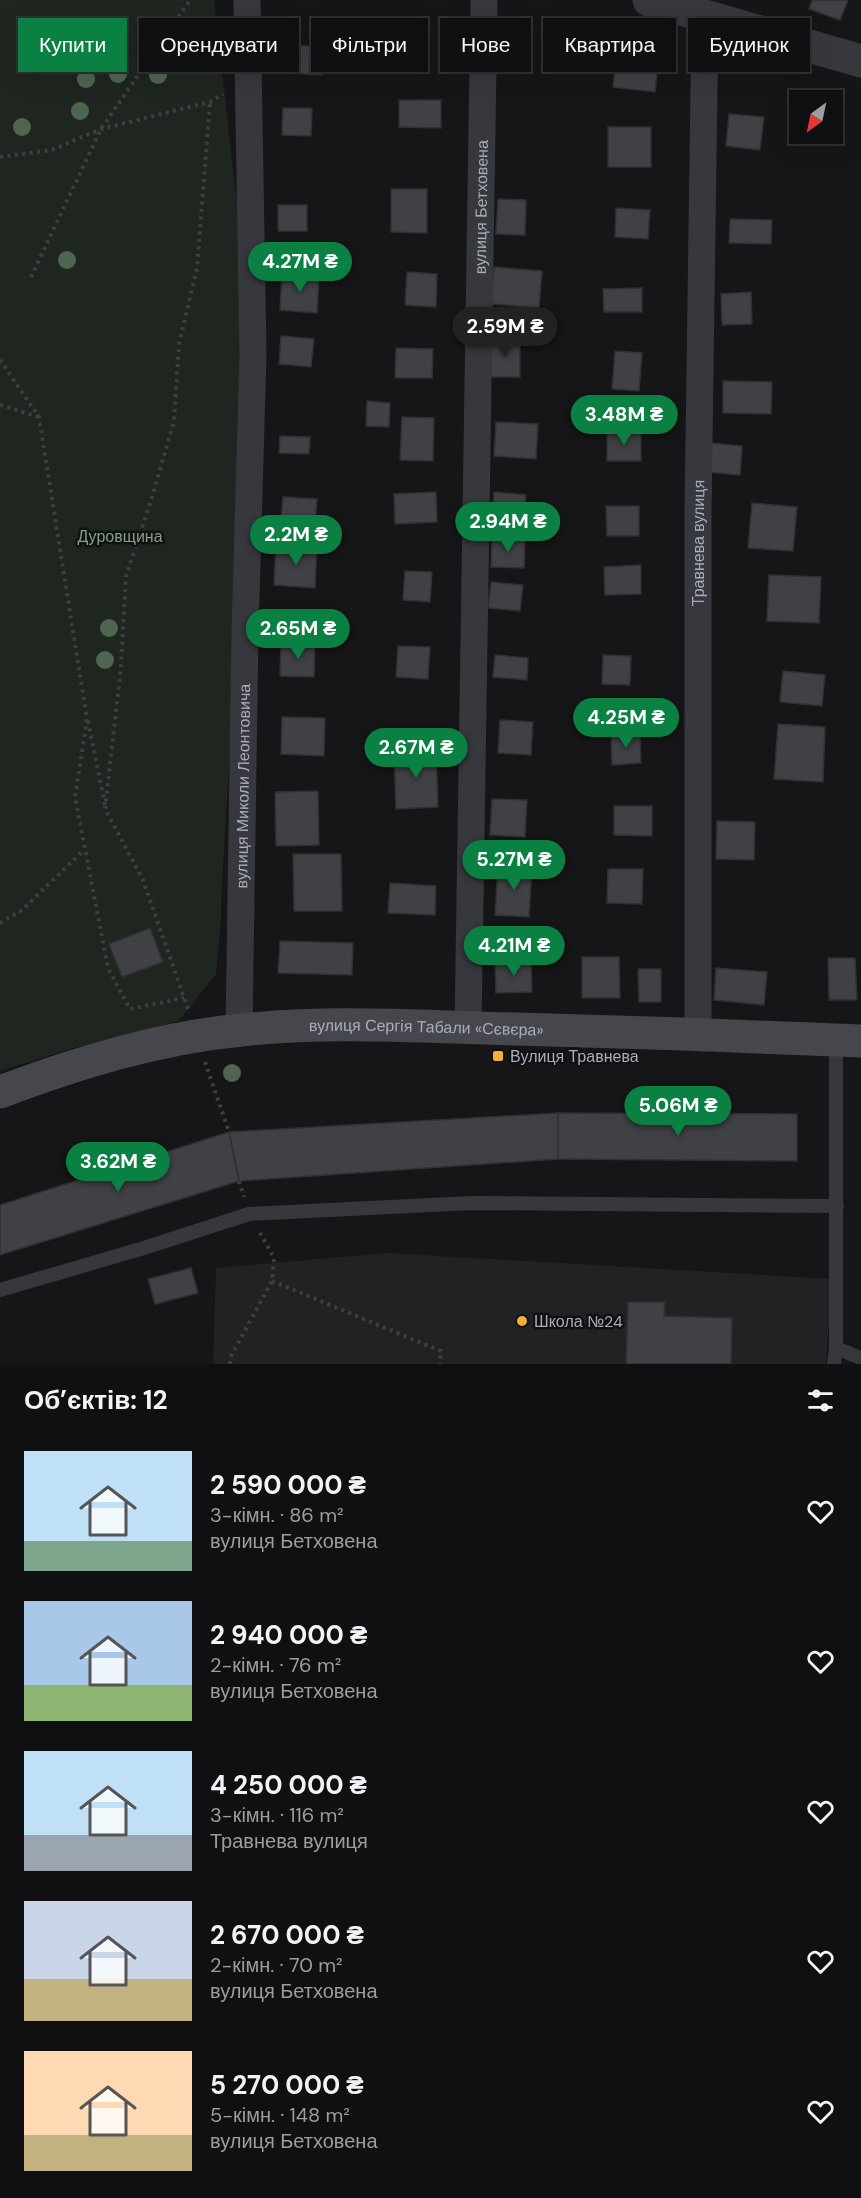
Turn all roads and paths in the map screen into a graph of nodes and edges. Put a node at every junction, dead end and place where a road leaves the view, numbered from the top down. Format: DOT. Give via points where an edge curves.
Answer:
graph roads {
  1 [pos="189,0"];
  2 [pos="247,0"];
  3 [pos="484,0"];
  4 [pos="649,0"];
  5 [pos="705,16"];
  6 [pos="861,61"];
  7 [pos="247,80"];
  8 [pos="210,102"];
  9 [pos="101,129"];
  10 [pos="0,158"];
  11 [pos="31,277"];
  12 [pos="0,360"];
  13 [pos="0,405"];
  14 [pos="39,417"];
  15 [pos="87,719"];
  16 [pos="105,808"];
  17 [pos="85,850"];
  18 [pos="0,923"];
  19 [pos="184,998"];
  20 [pos="468,1027"];
  21 [pos="239,1030"];
  22 [pos="698,1033"];
  23 [pos="197,1036"];
  24 [pos="849,1041"];
  25 [pos="0,1092"];
  26 [pos="229,1132"];
  27 [pos="837,1206"];
  28 [pos="249,1214"];
  29 [pos="272,1281"];
  30 [pos="0,1290"];
  31 [pos="836,1348"];
  32 [pos="861,1358"];
  33 [pos="230,1364"];
  34 [pos="441,1364"];
  35 [pos="834,1364"];
  1 -- 9 [label="path"];
  2 -- 7 [label="street, вулиця Миколи Леонтовича"];
  3 -- 20 [label="street, вулиця Бетховена"];
  4 -- 5 [label="street"];
  5 -- 6 [label="street"];
  5 -- 22 [label="street, Травнева вулиця" via="698,513"];
  7 -- 8 [label="path"];
  7 -- 21 [label="street, вулиця Миколи Леонтовича" via="253,355"];
  8 -- 9 [label="path"];
  8 -- 16 [label="path" via="197,268 179,344 174,421 126,576 121,667"];
  9 -- 10 [label="path" via="52,150"];
  9 -- 11 [label="path"];
  12 -- 14 [label="path"];
  13 -- 14 [label="path"];
  14 -- 15 [label="path"];
  15 -- 16 [label="path"];
  15 -- 17 [label="path" via="75,797"];
  16 -- 19 [label="path" via="143,880"];
  17 -- 18 [label="path" via="22,910"];
  17 -- 19 [label="path" via="108,968 130,1008"];
  19 -- 23 [label="path"];
  20 -- 21 [label="main road, вулиця Сергія Табали «Сєвєра»" via="296,1025"];
  20 -- 22 [label="main road, вулиця Сергія Табали «Сєвєра»"];
  21 -- 23 [label="main road, вулиця Сергія Табали «Сєвєра»"];
  22 -- 24 [label="main road, вулиця Сергія Табали «Сєвєра»"];
  23 -- 25 [label="main road, вулиця Сергія Табали «Сєвєра»" via="106,1057"];
  23 -- 26 [label="path"];
  24 -- 27 [label="lane"];
  27 -- 28 [label="lane" via="471,1203"];
  27 -- 31 [label="lane"];
  28 -- 29 [label="path" via="274,1258"];
  28 -- 30 [label="lane"];
  29 -- 33 [label="path"];
  29 -- 34 [label="path" via="441,1352"];
  31 -- 32 [label="lane"];
  31 -- 35 [label="lane"];
}
